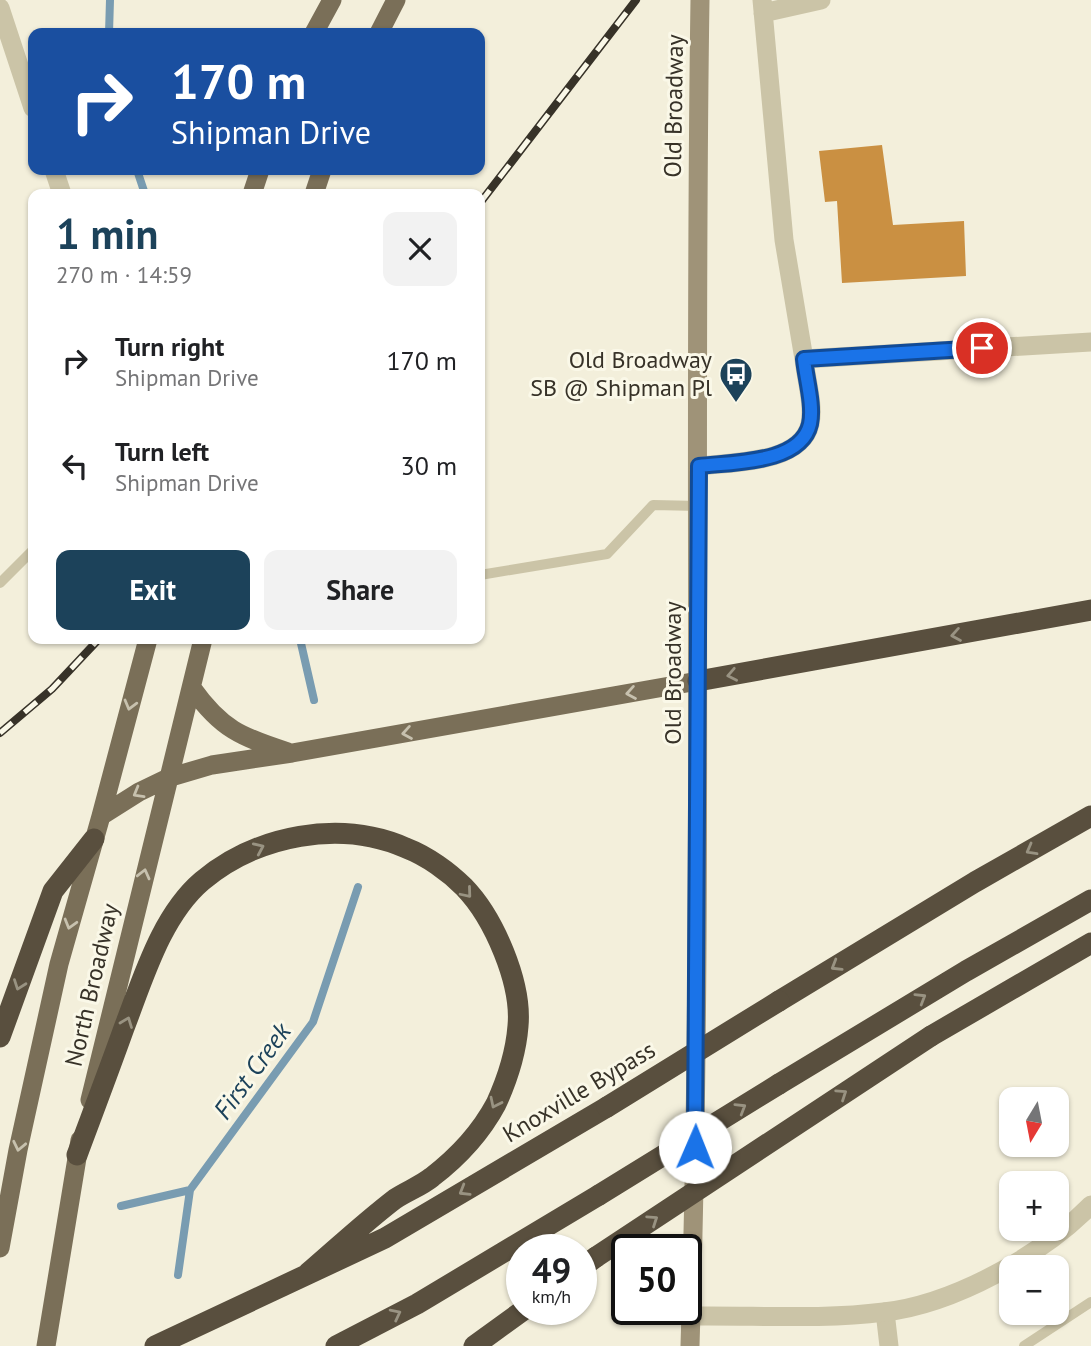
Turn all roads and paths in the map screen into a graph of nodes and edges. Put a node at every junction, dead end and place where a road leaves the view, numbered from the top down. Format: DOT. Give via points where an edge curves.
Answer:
graph roads {
  1 [pos="332,0"];
  2 [pos="396,0"];
  3 [pos="700,0"];
  4 [pos="821,0"];
  5 [pos="762,6"];
  6 [pos="0,8"];
  7 [pos="317,28"];
  8 [pos="382,28"];
  9 [pos="28,93"];
  10 [pos="1091,342"];
  11 [pos="804,359"];
  12 [pos="699,466"];
  13 [pos="699,506"];
  14 [pos="28,555"];
  15 [pos="485,574"];
  16 [pos="0,583"];
  17 [pos="1091,610"];
  18 [pos="147,644"];
  19 [pos="202,644"];
  20 [pos="698,681"];
  21 [pos="192,688"];
  22 [pos="292,753"];
  23 [pos="168,778"];
  24 [pos="102,816"];
  25 [pos="1091,817"];
  26 [pos="94,839"];
  27 [pos="1091,900"];
  28 [pos="1091,943"];
  29 [pos="0,1037"];
  30 [pos="77,1155"];
  31 [pos="1091,1205"];
  32 [pos="693,1234"];
  33 [pos="0,1248"];
  34 [pos="597,1257"];
  35 [pos="308,1273"];
  36 [pos="1091,1302"];
  37 [pos="885,1312"];
  38 [pos="702,1316"];
  39 [pos="506,1323"];
  40 [pos="691,1325"];
  41 [pos="46,1346"];
  42 [pos="155,1346"];
  43 [pos="336,1346"];
  44 [pos="474,1346"];
  45 [pos="690,1346"];
  46 [pos="889,1346"];
  47 [pos="1024,1346"];
  1 -- 7 [label="main road"];
  2 -- 8 [label="main road"];
  3 -- 12 [label="main road, Old Broadway"];
  4 -- 5 [label="street"];
  5 -- 11 [label="street" via="784,240"];
  6 -- 9 [label="street"];
  10 -- 11 [label="street"];
  11 -- 12 [label="street" via="810,423 798,446 781,455"];
  12 -- 13 [label="main road, Old Broadway"];
  13 -- 15 [label="lane" via="653,505 607,554"];
  13 -- 20 [label="main road, Old Broadway"];
  14 -- 16 [label="lane"];
  17 -- 20 [label="highway, one-way"];
  18 -- 24 [label="main road, North Broadway, one-way"];
  19 -- 21 [label="main road, North Broadway"];
  20 -- 22 [label="main road, one-way"];
  20 -- 32 [label="main road, Old Broadway"];
  21 -- 22 [label="main road" via="222,724 250,740"];
  21 -- 23 [label="main road, North Broadway"];
  22 -- 23 [label="main road" via="212,765"];
  23 -- 24 [label="main road, one-way"];
  30 -- 23 [label="main road, North Broadway, one-way"];
  24 -- 26 [label="main road, North Broadway"];
  25 -- 35 [label="highway, Knoxville Bypass, one-way, bridge" via="975,882 385,1238"];
  26 -- 29 [label="highway, one-way" via="53,891"];
  26 -- 33 [label="main road, North Broadway, one-way" via="59,964"];
  43 -- 27 [label="highway, one-way, bridge" via="417,1304 965,971"];
  34 -- 28 [label="highway, one-way, bridge" via="931,1035"];
  30 -- 35 [label="highway, one-way" via="154,950 180,906 201,882 268,843 302,835 371,838 406,847 465,888 489,922 516,989 514,1051 496,1102 458,1155 397,1198"];
  30 -- 41 [label="main road, North Broadway"];
  31 -- 37 [label="street" via="1029,1255 982,1280 933,1301"];
  35 -- 42 [label="highway, Knoxville Bypass"];
  36 -- 47 [label="lane"];
  37 -- 38 [label="street"];
  37 -- 46 [label="street"];
  39 -- 44 [label="highway"];
  40 -- 45 [label="main road, Old Broadway"];
}
